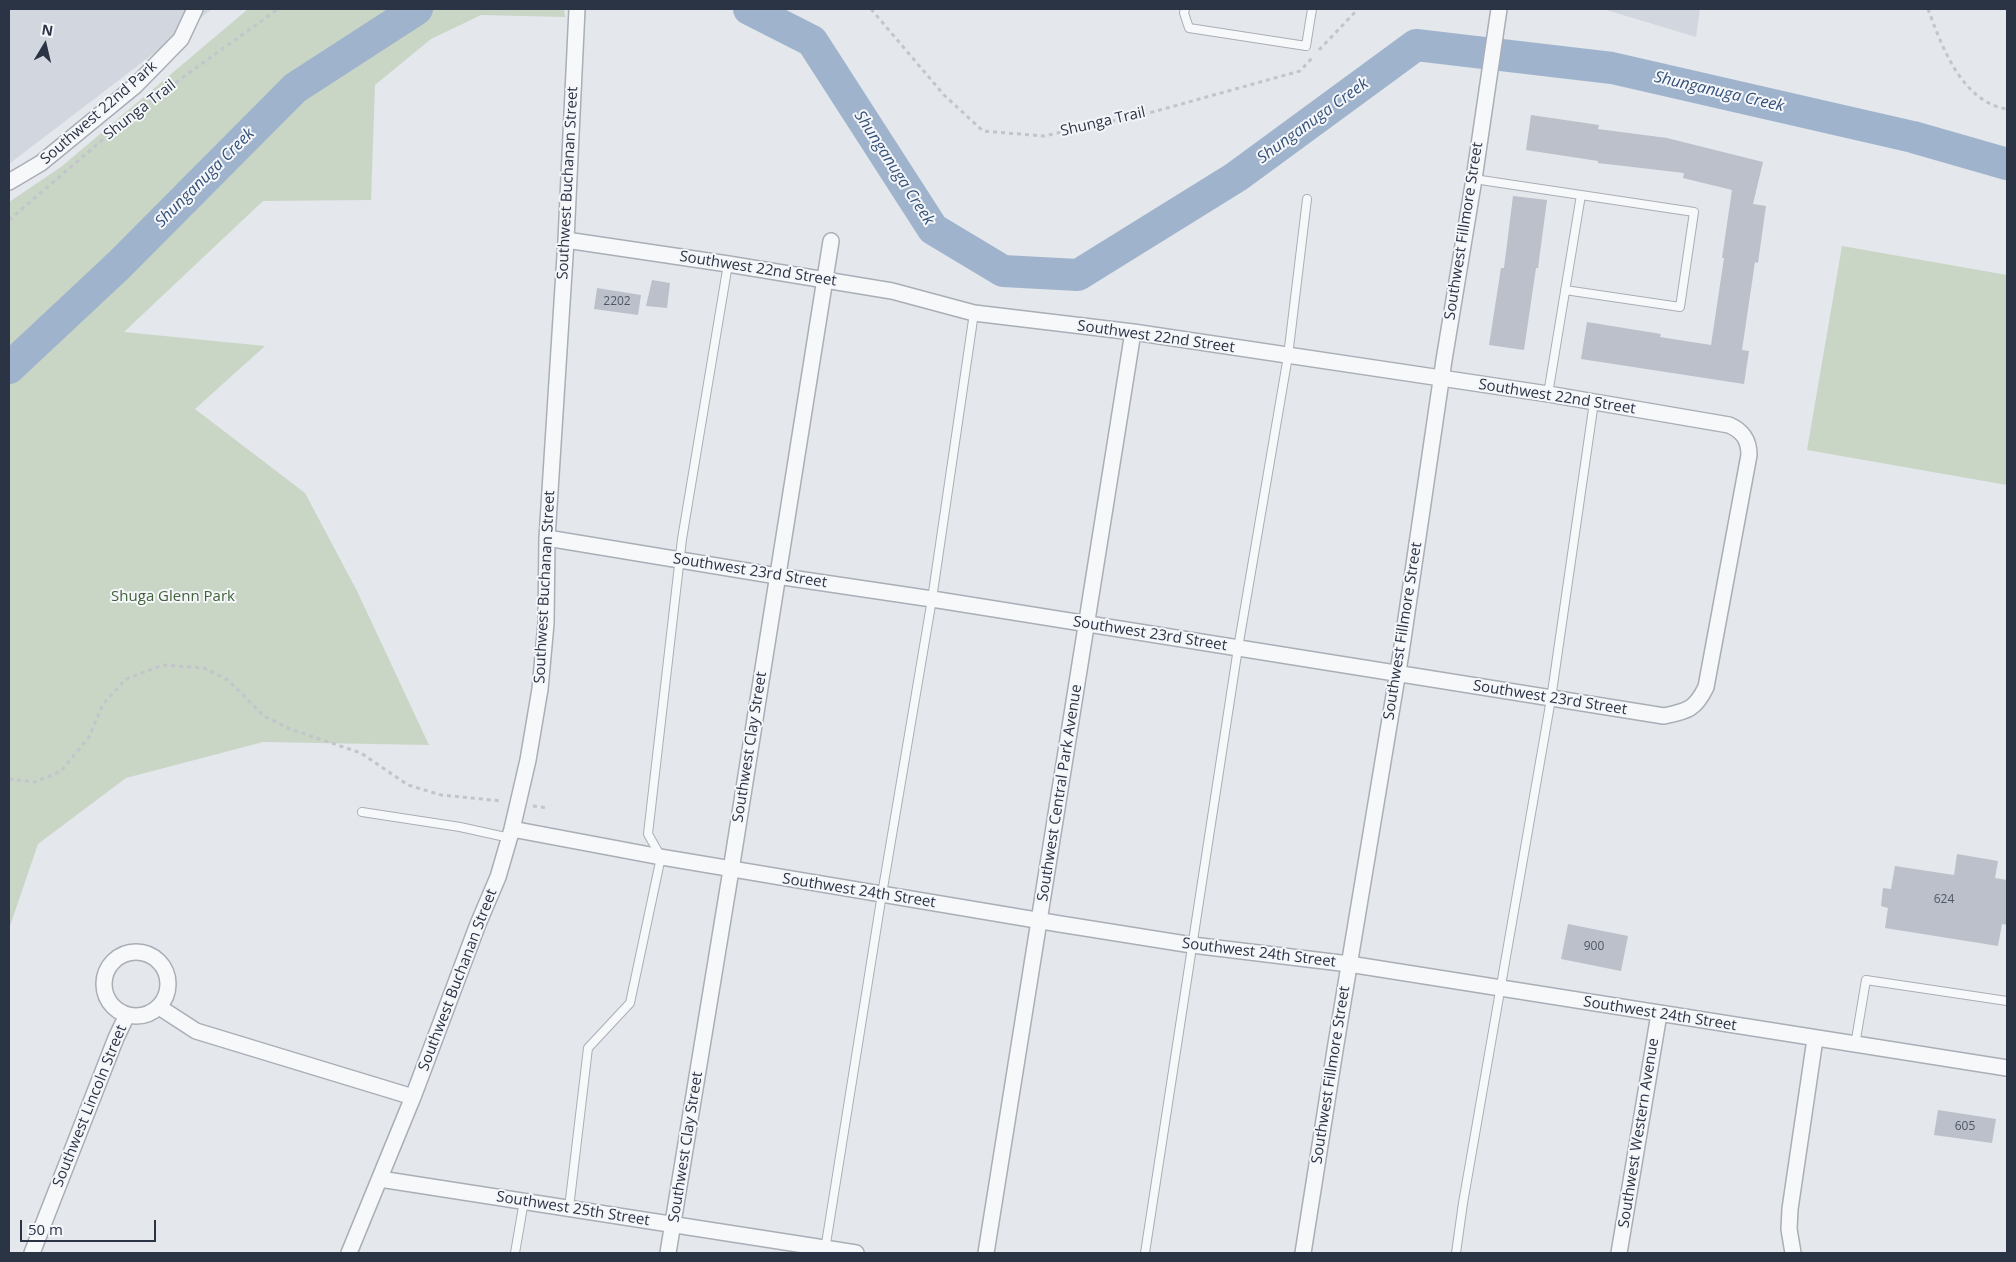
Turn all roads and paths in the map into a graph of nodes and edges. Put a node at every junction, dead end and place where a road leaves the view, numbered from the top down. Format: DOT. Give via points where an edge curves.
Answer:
graph roads {
  1 [pos="195,9"];
  2 [pos="278,9"];
  3 [pos="577,9"];
  4 [pos="870,9"];
  5 [pos="1185,9"];
  6 [pos="1312,9"];
  7 [pos="1358,9"];
  8 [pos="1499,9"];
  9 [pos="1928,9"];
  10 [pos="2007,109"];
  11 [pos="1474,179"];
  12 [pos="9,182"];
  13 [pos="1581,195"];
  14 [pos="1307,199"];
  15 [pos="9,220"];
  16 [pos="566,240"];
  17 [pos="831,241"];
  18 [pos="728,264"];
  19 [pos="824,280"];
  20 [pos="1566,290"];
  21 [pos="974,313"];
  22 [pos="1133,332"];
  23 [pos="1288,356"];
  24 [pos="1441,380"];
  25 [pos="1548,394"];
  26 [pos="1594,402"];
  27 [pos="548,538"];
  28 [pos="680,560"];
  29 [pos="777,576"];
  30 [pos="932,599"];
  31 [pos="1086,624"];
  32 [pos="1238,648"];
  33 [pos="1712,652"];
  34 [pos="1398,673"];
  35 [pos="1551,699"];
  36 [pos="9,779"];
  37 [pos="518,803"];
  38 [pos="548,808"];
  39 [pos="362,812"];
  40 [pos="511,834"];
  41 [pos="661,858"];
  42 [pos="731,870"];
  43 [pos="882,894"];
  44 [pos="1040,920"];
  45 [pos="1192,945"];
  46 [pos="1349,964"];
  47 [pos="1502,988"];
  48 [pos="2007,1001"];
  49 [pos="159,1007"];
  50 [pos="1659,1014"];
  51 [pos="127,1015"];
  52 [pos="1815,1039"];
  53 [pos="1855,1045"];
  54 [pos="2007,1068"];
  55 [pos="413,1097"];
  56 [pos="380,1179"];
  57 [pos="524,1201"];
  58 [pos="569,1208"];
  59 [pos="673,1224"];
  60 [pos="825,1251"];
  61 [pos="32,1253"];
  62 [pos="349,1253"];
  63 [pos="515,1253"];
  64 [pos="668,1253"];
  65 [pos="856,1253"];
  66 [pos="986,1253"];
  67 [pos="1146,1253"];
  68 [pos="1303,1253"];
  69 [pos="1456,1253"];
  70 [pos="1619,1253"];
  71 [pos="1793,1253"];
  1 -- 12 [label="street, Southwest 22nd Park" via="181,39 135,86 41,163"];
  2 -- 15 [label="path, Shunga Trail" via="136,110"];
  3 -- 16 [label="street, Southwest Buchanan Street"];
  4 -- 7 [label="path, Shunga Trail" via="944,95 983,131 1044,136 1149,113 1300,71"];
  5 -- 6 [label="lane" via="1190,28 1306,46"];
  8 -- 11 [label="street, Southwest Fillmore Street"];
  9 -- 10 [label="path" via="1949,58 1966,83 1985,102"];
  11 -- 13 [label="lane"];
  11 -- 24 [label="street, Southwest Fillmore Street"];
  13 -- 20 [label="lane"];
  13 -- 20 [label="lane" via="1694,212 1680,307"];
  14 -- 23 [label="lane"];
  16 -- 18 [label="street, Southwest 22nd Street"];
  16 -- 27 [label="street, Southwest Buchanan Street"];
  17 -- 19 [label="street, Southwest Clay Street"];
  18 -- 19 [label="street, Southwest 22nd Street"];
  18 -- 28 [label="lane"];
  19 -- 21 [label="street, Southwest 22nd Street" via="892,291"];
  19 -- 29 [label="street, Southwest Clay Street"];
  20 -- 25 [label="lane"];
  21 -- 22 [label="street, Southwest 22nd Street"];
  21 -- 30 [label="lane"];
  22 -- 23 [label="street, Southwest 22nd Street"];
  22 -- 31 [label="street, Southwest Central Park Avenue"];
  23 -- 24 [label="street, Southwest 22nd Street"];
  23 -- 32 [label="lane"];
  24 -- 25 [label="street, Southwest 22nd Street"];
  24 -- 34 [label="street, Southwest Fillmore Street"];
  25 -- 26 [label="street, Southwest 22nd Street"];
  26 -- 33 [label="street, Southwest 22nd Street" via="1729,425 1745,436 1749,455"];
  26 -- 35 [label="lane"];
  27 -- 28 [label="street, Southwest 23rd Street"];
  27 -- 37 [label="street, Southwest Buchanan Street" via="540,689"];
  28 -- 29 [label="street, Southwest 23rd Street"];
  28 -- 41 [label="lane" via="648,834"];
  29 -- 30 [label="street, Southwest 23rd Street"];
  29 -- 42 [label="street, Southwest Clay Street"];
  30 -- 31 [label="street, Southwest 23rd Street"];
  30 -- 43 [label="lane"];
  31 -- 32 [label="street, Southwest 23rd Street"];
  31 -- 44 [label="street, Southwest Central Park Avenue"];
  32 -- 34 [label="street, Southwest 23rd Street"];
  32 -- 45 [label="lane"];
  33 -- 35 [label="street, Southwest 23rd Street" via="1706,687 1700,700 1686,711 1664,716"];
  34 -- 35 [label="street, Southwest 23rd Street"];
  34 -- 46 [label="street, Southwest Fillmore Street"];
  35 -- 47 [label="lane"];
  36 -- 37 [label="path" via="35,782 61,771 88,737 103,704 126,679 163,665 204,668 228,680 264,716 290,729 361,753 408,785 441,795"];
  37 -- 38 [label="path"];
  37 -- 40 [label="street, Southwest Buchanan Street"];
  39 -- 40 [label="lane"];
  40 -- 41 [label="street, Southwest 24th Street"];
  40 -- 55 [label="street, Southwest Buchanan Street" via="498,877"];
  41 -- 42 [label="street, Southwest 24th Street"];
  41 -- 58 [label="lane" via="630,1003 588,1048"];
  42 -- 43 [label="street, Southwest 24th Street"];
  42 -- 59 [label="street, Southwest Clay Street"];
  43 -- 44 [label="street, Southwest 24th Street"];
  43 -- 60 [label="lane"];
  44 -- 45 [label="street, Southwest 24th Street"];
  44 -- 66 [label="street, Southwest Central Park Avenue"];
  45 -- 46 [label="street, Southwest 24th Street"];
  45 -- 67 [label="lane"];
  46 -- 47 [label="street, Southwest 24th Street"];
  46 -- 68 [label="street, Southwest Fillmore Street"];
  47 -- 50 [label="street, Southwest 24th Street"];
  47 -- 69 [label="lane"];
  48 -- 53 [label="lane" via="1866,980"];
  49 -- 51 [label="street" via="147,1015"];
  49 -- 51 [label="street" via="166,998 168,983 164,969 152,956 136,952 124,954 107,970 104,989 112,1007"];
  49 -- 55 [label="street" via="196,1031"];
  50 -- 52 [label="street, Southwest 24th Street"];
  50 -- 70 [label="street, Southwest Western Avenue"];
  51 -- 61 [label="street, Southwest Lincoln Street"];
  52 -- 53 [label="street, Southwest 24th Street"];
  52 -- 71 [label="street" via="1790,1209"];
  53 -- 54 [label="street, Southwest 24th Street"];
  55 -- 56 [label="street, Southwest Buchanan Street"];
  56 -- 57 [label="street, Southwest 25th Street"];
  56 -- 62 [label="street, Southwest Buchanan Street"];
  57 -- 58 [label="street, Southwest 25th Street"];
  57 -- 63 [label="lane"];
  58 -- 59 [label="street, Southwest 25th Street"];
  59 -- 60 [label="street, Southwest 25th Street"];
  59 -- 64 [label="street, Southwest Clay Street"];
  60 -- 65 [label="street, Southwest 25th Street"];
}
